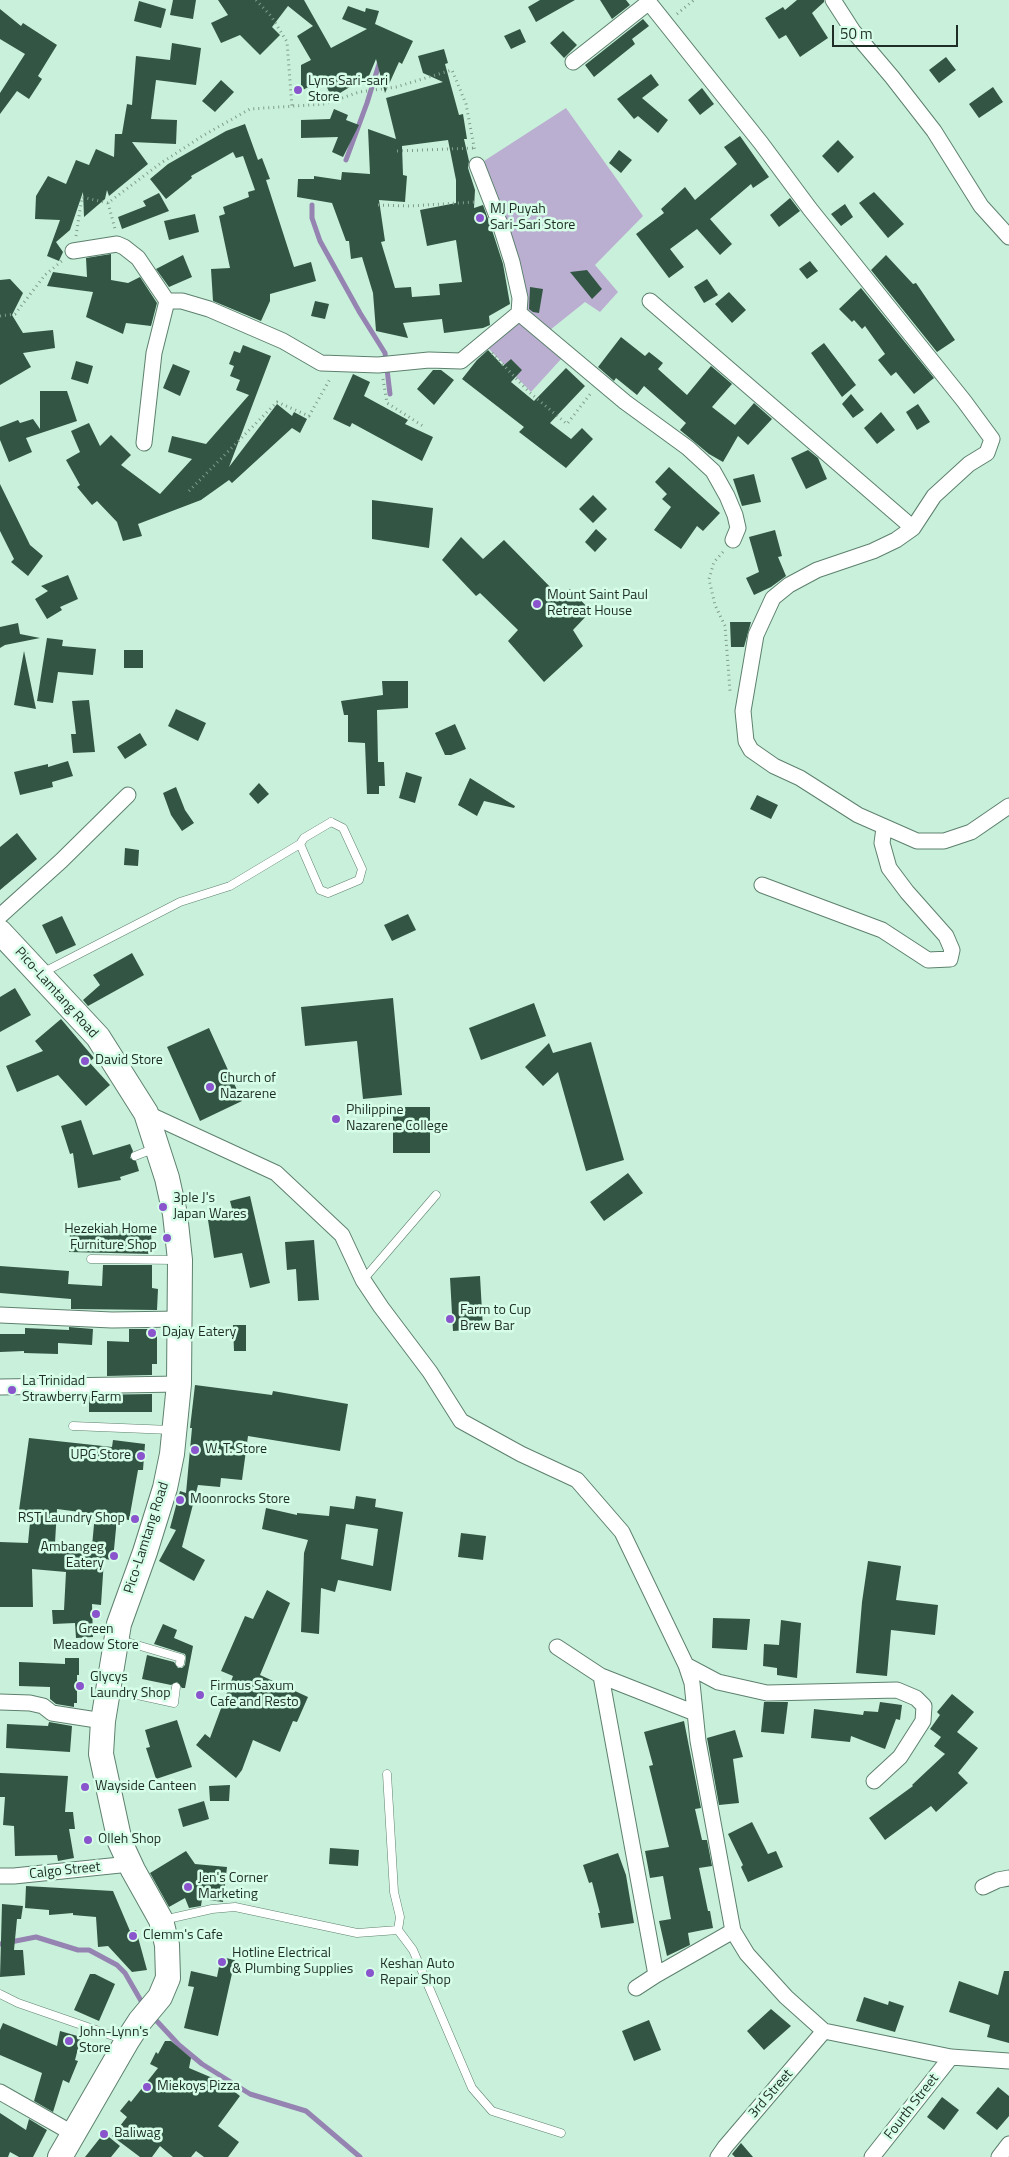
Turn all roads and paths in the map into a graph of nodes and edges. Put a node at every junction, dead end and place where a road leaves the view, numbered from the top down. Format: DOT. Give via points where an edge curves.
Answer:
graph roads {
  1 [pos="256,0"];
  2 [pos="694,0"];
  3 [pos="833,0"];
  4 [pos="648,1"];
  5 [pos="666,23"];
  6 [pos="573,62"];
  7 [pos="292,107"];
  8 [pos="474,148"];
  9 [pos="397,152"];
  10 [pos="477,165"];
  11 [pos="490,200"];
  12 [pos="108,203"];
  13 [pos="378,205"];
  14 [pos="1009,238"];
  15 [pos="119,245"];
  16 [pos="73,251"];
  17 [pos="167,300"];
  18 [pos="650,301"];
  19 [pos="519,314"];
  20 [pos="0,316"];
  21 [pos="483,343"];
  22 [pos="339,363"];
  23 [pos="384,365"];
  24 [pos="600,381"];
  25 [pos="423,426"];
  26 [pos="144,443"];
  27 [pos="189,491"];
  28 [pos="913,528"];
  29 [pos="733,540"];
  30 [pos="744,720"];
  31 [pos="128,795"];
  32 [pos="1009,806"];
  33 [pos="884,828"];
  34 [pos="300,844"];
  35 [pos="762,885"];
  36 [pos="0,916"];
  37 [pos="0,932"];
  38 [pos="40,974"];
  39 [pos="146,1113"];
  40 [pos="158,1147"];
  41 [pos="135,1156"];
  42 [pos="436,1195"];
  43 [pos="91,1258"];
  44 [pos="180,1260"];
  45 [pos="363,1280"];
  46 [pos="0,1315"];
  47 [pos="181,1319"];
  48 [pos="179,1384"];
  49 [pos="0,1387"];
  50 [pos="73,1426"];
  51 [pos="175,1430"];
  52 [pos="116,1639"];
  53 [pos="557,1647"];
  54 [pos="180,1663"];
  55 [pos="686,1665"];
  56 [pos="601,1676"];
  57 [pos="176,1686"];
  58 [pos="108,1689"];
  59 [pos="0,1702"];
  60 [pos="695,1713"];
  61 [pos="103,1721"];
  62 [pos="387,1774"];
  63 [pos="874,1782"];
  64 [pos="130,1864"];
  65 [pos="0,1876"];
  66 [pos="1009,1878"];
  67 [pos="983,1887"];
  68 [pos="161,1920"];
  69 [pos="398,1930"];
  70 [pos="733,1931"];
  71 [pos="656,1975"];
  72 [pos="636,1988"];
  73 [pos="0,1994"];
  74 [pos="824,2031"];
  75 [pos="127,2041"];
  76 [pos="951,2057"];
  77 [pos="1009,2061"];
  78 [pos="0,2092"];
  79 [pos="72,2133"];
  80 [pos="561,2133"];
  81 [pos="1009,2144"];
  82 [pos="60,2157"];
  83 [pos="718,2157"];
  84 [pos="872,2157"];
  85 [pos="999,2157"];
  1 -- 7 [label="path" via="288,42"];
  2 -- 5 [label="path"];
  3 -- 14 [label="street" via="853,31 934,131 981,206"];
  4 -- 5 [label="street"];
  4 -- 6 [label="street"];
  5 -- 28 [label="street" via="992,439 987,453 969,464 934,496"];
  7 -- 8 [label="path" via="326,104 359,92 396,87 452,70 466,104"];
  7 -- 12 [label="path" via="250,110 161,163"];
  8 -- 9 [label="path"];
  8 -- 10 [label="path"];
  10 -- 11 [label="street"];
  11 -- 13 [label="path"];
  11 -- 19 [label="street" via="512,262 520,298"];
  12 -- 15 [label="path"];
  12 -- 16 [label="path" via="82,197"];
  15 -- 16 [label="street"];
  15 -- 17 [label="street" via="138,258"];
  16 -- 20 [label="path" via="45,275 15,314"];
  17 -- 22 [label="street" via="209,309 283,341 321,363"];
  17 -- 26 [label="street" via="154,353"];
  18 -- 28 [label="street"];
  19 -- 21 [label="street"];
  19 -- 24 [label="street"];
  21 -- 23 [label="street" via="461,361 430,360"];
  21 -- 24 [label="path" via="529,392 567,424"];
  22 -- 23 [label="street"];
  22 -- 27 [label="path" via="309,416 277,402"];
  23 -- 25 [label="path" via="387,403"];
  24 -- 29 [label="street" via="713,471 735,515 738,528"];
  28 -- 30 [label="street" via="873,551 817,570 773,598 756,635"];
  29 -- 30 [label="path" via="714,562 709,579 724,626 729,688"];
  30 -- 33 [label="street" via="746,741 756,754"];
  31 -- 36 [label="street"];
  32 -- 33 [label="street" via="971,832 944,841 917,841"];
  33 -- 35 [label="street" via="882,843 889,868 946,936 952,950 950,959 928,960 882,930"];
  34 -- 34 [label="lane" via="304,838 331,822 343,828 362,869 359,880 328,893 320,890"];
  34 -- 38 [label="lane" via="230,886 180,902"];
  37 -- 38 [label="main road, Pico-Lamtang Road"];
  38 -- 39 [label="main road, Pico-Lamtang Road" via="98,1037"];
  39 -- 40 [label="main road, Pico-Lamtang Road"];
  39 -- 45 [label="street" via="276,1173 342,1235"];
  40 -- 41 [label="lane"];
  40 -- 44 [label="main road, Pico-Lamtang Road" via="173,1205"];
  42 -- 45 [label="lane"];
  43 -- 44 [label="lane"];
  44 -- 47 [label="main road, Pico-Lamtang Road"];
  45 -- 55 [label="street" via="430,1372 461,1421 577,1480 622,1532"];
  46 -- 47 [label="street" via="112,1320"];
  47 -- 48 [label="main road, Pico-Lamtang Road"];
  48 -- 49 [label="street"];
  48 -- 51 [label="main road, Pico-Lamtang Road"];
  50 -- 51 [label="lane"];
  51 -- 52 [label="main road, Pico-Lamtang Road" via="165,1488"];
  52 -- 54 [label="lane" via="181,1658"];
  52 -- 58 [label="main road, Pico-Lamtang Road"];
  53 -- 56 [label="street"];
  55 -- 60 [label="street" via="692,1683"];
  55 -- 63 [label="street" via="718,1682 767,1693 897,1690 916,1698 924,1706 924,1721 900,1758"];
  56 -- 60 [label="street"];
  56 -- 71 [label="street"];
  57 -- 58 [label="lane" via="174,1703"];
  58 -- 61 [label="main road, Pico-Lamtang Road"];
  59 -- 61 [label="street" via="30,1703 43,1706 52,1713"];
  60 -- 70 [label="street"];
  61 -- 64 [label="main road, Pico-Lamtang Road" via="101,1754 120,1842"];
  62 -- 69 [label="lane" via="394,1892 400,1918"];
  64 -- 65 [label="street, Calgo Street"];
  64 -- 68 [label="main road, Pico-Lamtang Road"];
  66 -- 67 [label="street"];
  68 -- 69 [label="lane" via="212,1909 235,1908 356,1933"];
  68 -- 75 [label="main road, Pico-Lamtang Road" via="167,1945 168,1978 160,1997"];
  69 -- 80 [label="lane" via="413,1950 472,2088 492,2111"];
  70 -- 71 [label="street"];
  70 -- 74 [label="street" via="747,1954 779,1990"];
  71 -- 72 [label="street"];
  73 -- 75 [label="lane" via="18,2004"];
  74 -- 76 [label="street"];
  74 -- 83 [label="street, 3rd Street"];
  75 -- 79 [label="main road, Pico-Lamtang Road"];
  76 -- 77 [label="street"];
  76 -- 84 [label="street, Fourth Street"];
  78 -- 79 [label="street"];
  79 -- 82 [label="main road, Pico-Lamtang Road"];
  81 -- 85 [label="street"];
}
